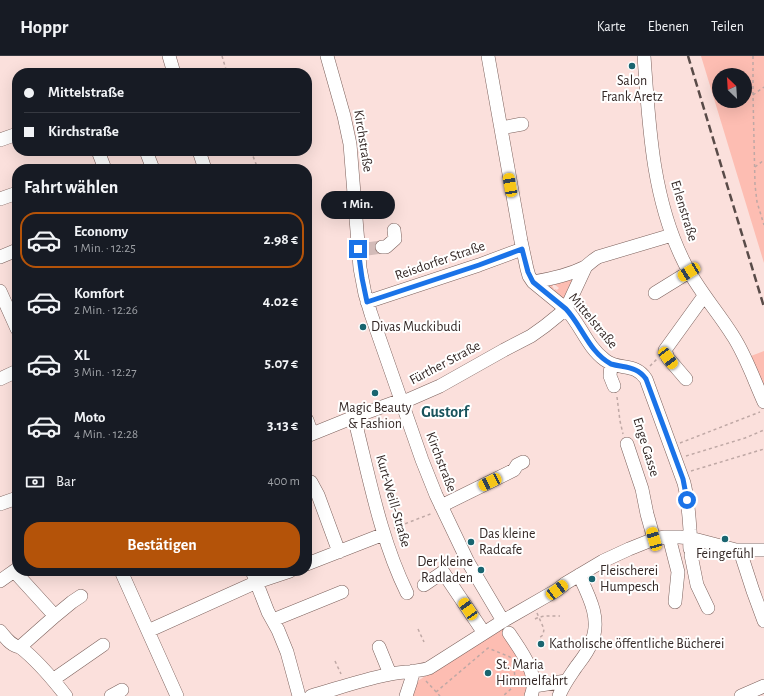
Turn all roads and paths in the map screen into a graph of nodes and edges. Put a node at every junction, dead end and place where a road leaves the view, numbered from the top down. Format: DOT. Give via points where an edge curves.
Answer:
graph roads {
  1 [pos="169,56"];
  2 [pos="222,56"];
  3 [pos="327,56"];
  4 [pos="488,56"];
  5 [pos="644,56"];
  6 [pos="753,56"];
  7 [pos="173,68"];
  8 [pos="226,68"];
  9 [pos="764,87"];
  10 [pos="753,95"];
  11 [pos="522,124"];
  12 [pos="500,128"];
  13 [pos="12,136"];
  14 [pos="0,140"];
  15 [pos="764,160"];
  16 [pos="755,167"];
  17 [pos="12,195"];
  18 [pos="0,199"];
  19 [pos="764,225"];
  20 [pos="394,230"];
  21 [pos="672,235"];
  22 [pos="382,247"];
  23 [pos="522,249"];
  24 [pos="12,252"];
  25 [pos="0,257"];
  26 [pos="586,266"];
  27 [pos="689,272"];
  28 [pos="533,282"];
  29 [pos="0,291"];
  30 [pos="655,294"];
  31 [pos="704,296"];
  32 [pos="367,302"];
  33 [pos="12,309"];
  34 [pos="566,309"];
  35 [pos="665,350"];
  36 [pos="611,364"];
  37 [pos="12,373"];
  38 [pos="642,374"];
  39 [pos="0,379"];
  40 [pos="686,379"];
  41 [pos="614,386"];
  42 [pos="401,400"];
  43 [pos="764,402"];
  44 [pos="764,410"];
  45 [pos="354,417"];
  46 [pos="764,430"];
  47 [pos="312,434"];
  48 [pos="627,444"];
  49 [pos="671,446"];
  50 [pos="764,450"];
  51 [pos="676,459"];
  52 [pos="523,462"];
  53 [pos="681,474"];
  54 [pos="312,484"];
  55 [pos="12,500"];
  56 [pos="0,504"];
  57 [pos="441,506"];
  58 [pos="384,534"];
  59 [pos="669,537"];
  60 [pos="654,539"];
  61 [pos="690,548"];
  62 [pos="740,550"];
  63 [pos="764,550"];
  64 [pos="339,552"];
  65 [pos="312,562"];
  66 [pos="12,572"];
  67 [pos="579,575"];
  68 [pos="20,576"];
  69 [pos="123,576"];
  70 [pos="254,577"];
  71 [pos="0,581"];
  72 [pos="424,585"];
  73 [pos="342,592"];
  74 [pos="407,592"];
  75 [pos="81,596"];
  76 [pos="675,602"];
  77 [pos="708,608"];
  78 [pos="536,611"];
  79 [pos="55,616"];
  80 [pos="560,616"];
  81 [pos="539,617"];
  82 [pos="535,619"];
  83 [pos="273,620"];
  84 [pos="764,621"];
  85 [pos="506,627"];
  86 [pos="418,629"];
  87 [pos="0,631"];
  88 [pos="148,631"];
  89 [pos="484,633"];
  90 [pos="541,641"];
  91 [pos="424,642"];
  92 [pos="103,645"];
  93 [pos="20,647"];
  94 [pos="379,647"];
  95 [pos="335,661"];
  96 [pos="413,671"];
  97 [pos="341,674"];
  98 [pos="390,674"];
  99 [pos="54,679"];
  100 [pos="424,679"];
  101 [pos="566,681"];
  102 [pos="764,686"];
  103 [pos="533,691"];
  104 [pos="436,692"];
  105 [pos="405,695"];
  106 [pos="746,695"];
  107 [pos="66,696"];
  108 [pos="177,696"];
  109 [pos="299,696"];
  110 [pos="311,696"];
  111 [pos="440,696"];
  112 [pos="503,696"];
  113 [pos="559,696"];
  1 -- 7 [label="street"];
  2 -- 8 [label="path"];
  3 -- 32 [label="street, Kirchstraße" via="350,144 362,249 362,278"];
  4 -- 12 [label="street, Mittelstraße"];
  5 -- 21 [label="street, Erlenstraße" via="654,162"];
  6 -- 10 [label="path"];
  9 -- 10 [label="path"];
  10 -- 16 [label="path"];
  11 -- 12 [label="street"];
  12 -- 23 [label="street, Mittelstraße"];
  13 -- 14 [label="street"];
  15 -- 16 [label="path"];
  16 -- 19 [label="path" via="757,202"];
  17 -- 18 [label="street"];
  20 -- 22 [label="street" via="395,239 386,247"];
  21 -- 26 [label="street" via="598,257"];
  21 -- 27 [label="street, Erlenstraße"];
  23 -- 28 [label="street, Mittelstraße"];
  23 -- 32 [label="street, Reisdorfer Straße"];
  24 -- 25 [label="street"];
  26 -- 28 [label="street" via="559,277"];
  26 -- 34 [label="street"];
  27 -- 30 [label="street"];
  27 -- 31 [label="street, Erlenstraße"];
  28 -- 34 [label="street, Mittelstraße"];
  29 -- 33 [label="street"];
  31 -- 35 [label="street"];
  31 -- 43 [label="street, Erlenstraße" via="735,340"];
  32 -- 42 [label="street, Kirchstraße"];
  34 -- 36 [label="street, Mittelstraße" via="593,349"];
  34 -- 42 [label="street, Fürther Straße" via="531,336 440,386 408,400"];
  35 -- 38 [label="path"];
  35 -- 40 [label="street" via="668,358"];
  36 -- 38 [label="street, Mittelstraße" via="634,369"];
  36 -- 41 [label="street" via="610,376"];
  37 -- 39 [label="street"];
  38 -- 49 [label="street" via="648,383"];
  41 -- 48 [label="path, Enge Gasse"];
  42 -- 45 [label="street, Fürther Straße"];
  42 -- 57 [label="street, Kirchstraße" via="426,472"];
  44 -- 49 [label="path"];
  45 -- 47 [label="street, Fürther Straße"];
  45 -- 58 [label="street, Kurt-Weill-Straße"];
  46 -- 51 [label="path"];
  48 -- 60 [label="street, Enge Gasse" via="642,488"];
  49 -- 51 [label="street"];
  50 -- 53 [label="path"];
  51 -- 53 [label="street"];
  52 -- 57 [label="street, Kirchstraße" via="514,470"];
  53 -- 61 [label="street" via="686,494"];
  54 -- 64 [label="street"];
  55 -- 56 [label="street"];
  57 -- 58 [label="path" via="438,511"];
  57 -- 85 [label="street, Kirchstraße" via="468,562"];
  58 -- 64 [label="street"];
  58 -- 74 [label="street, Kurt-Weill-Straße"];
  59 -- 60 [label="street"];
  59 -- 61 [label="street"];
  59 -- 76 [label="street" via="678,572"];
  60 -- 67 [label="street" via="615,555"];
  61 -- 62 [label="street"];
  61 -- 77 [label="street" via="697,585"];
  62 -- 63 [label="street"];
  62 -- 84 [label="street"];
  64 -- 65 [label="street"];
  66 -- 71 [label="street"];
  67 -- 85 [label="street"];
  67 -- 101 [label="street" via="594,610 595,634"];
  68 -- 79 [label="street"];
  69 -- 88 [label="street"];
  70 -- 83 [label="street"];
  70 -- 88 [label="street"];
  72 -- 89 [label="street" via="443,572"];
  73 -- 83 [label="street"];
  75 -- 79 [label="street"];
  78 -- 81 [label="path"];
  79 -- 93 [label="street"];
  80 -- 81 [label="path"];
  81 -- 82 [label="path"];
  81 -- 90 [label="path" via="544,632 539,638"];
  83 -- 109 [label="street" via="287,652"];
  85 -- 89 [label="street"];
  85 -- 103 [label="street, Kirchstraße" via="527,663 532,676"];
  86 -- 91 [label="path"];
  87 -- 93 [label="street" via="11,643"];
  88 -- 108 [label="street"];
  89 -- 96 [label="street" via="429,668"];
  92 -- 99 [label="street"];
  93 -- 99 [label="street"];
  94 -- 98 [label="street"];
  95 -- 97 [label="path"];
  96 -- 98 [label="street"];
  96 -- 105 [label="street"];
  98 -- 110 [label="street"];
  99 -- 107 [label="street"];
  100 -- 104 [label="path"];
  101 -- 103 [label="street"];
  101 -- 113 [label="street"];
  102 -- 106 [label="street"];
  104 -- 111 [label="path"];
  104 -- 112 [label="path" via="488,648 510,657 514,664 515,682"];
}
